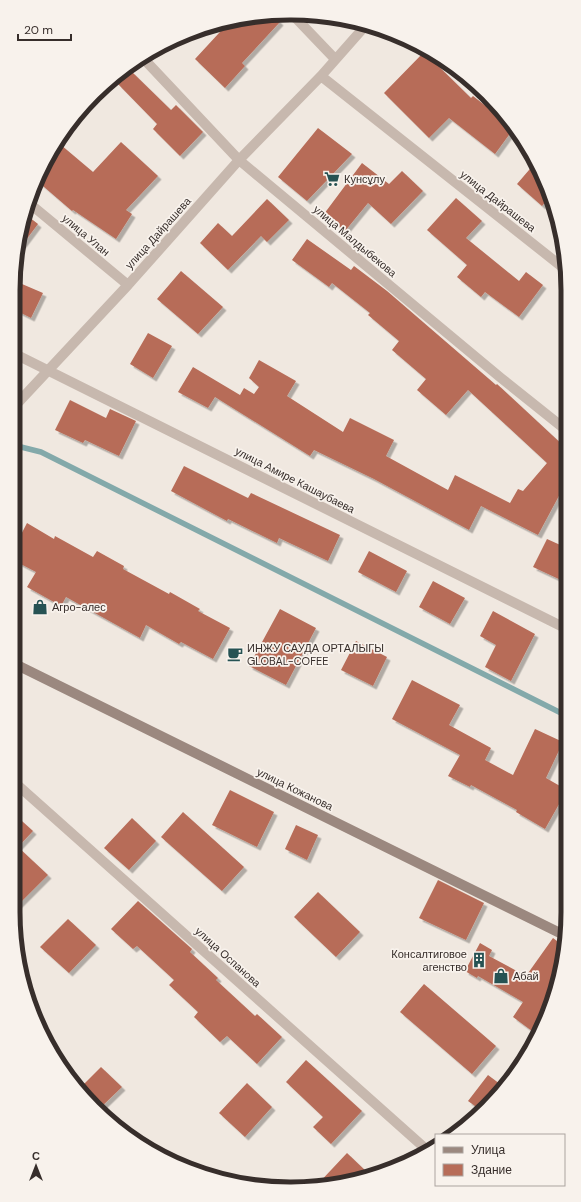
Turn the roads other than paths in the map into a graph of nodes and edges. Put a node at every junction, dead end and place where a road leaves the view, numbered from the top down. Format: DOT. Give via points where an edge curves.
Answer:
graph roads {
  1 [pos="298,20"];
  2 [pos="362,29"];
  3 [pos="335,59"];
  4 [pos="146,62"];
  5 [pos="321,76"];
  6 [pos="239,160"];
  7 [pos="33,207"];
  8 [pos="560,265"];
  9 [pos="128,285"];
  10 [pos="20,356"];
  11 [pos="48,370"];
  12 [pos="20,400"];
  13 [pos="561,426"];
  14 [pos="561,627"];
  15 [pos="20,666"];
  16 [pos="20,787"];
  17 [pos="560,933"];
  18 [pos="424,1147"];
  1 -- 3 [label="street"];
  2 -- 3 [label="street, улица Дайрашева"];
  3 -- 5 [label="street, улица Дайрашева"];
  4 -- 6 [label="street, улица Малдыбекова"];
  5 -- 6 [label="street, улица Дайрашева"];
  5 -- 8 [label="street, улица Дайрашева"];
  6 -- 9 [label="street, улица Дайрашева"];
  6 -- 13 [label="street, улица Малдыбекова"];
  7 -- 9 [label="street, улица Улан"];
  9 -- 11 [label="street, улица Дайрашева"];
  10 -- 11 [label="street, улица Амире Кашаубаева"];
  11 -- 12 [label="street, улица Дайрашева"];
  11 -- 14 [label="street, улица Амире Кашаубаева"];
  15 -- 17 [label="main road, улица Кожанова"];
  16 -- 18 [label="street, улица Оспанова"];
}
